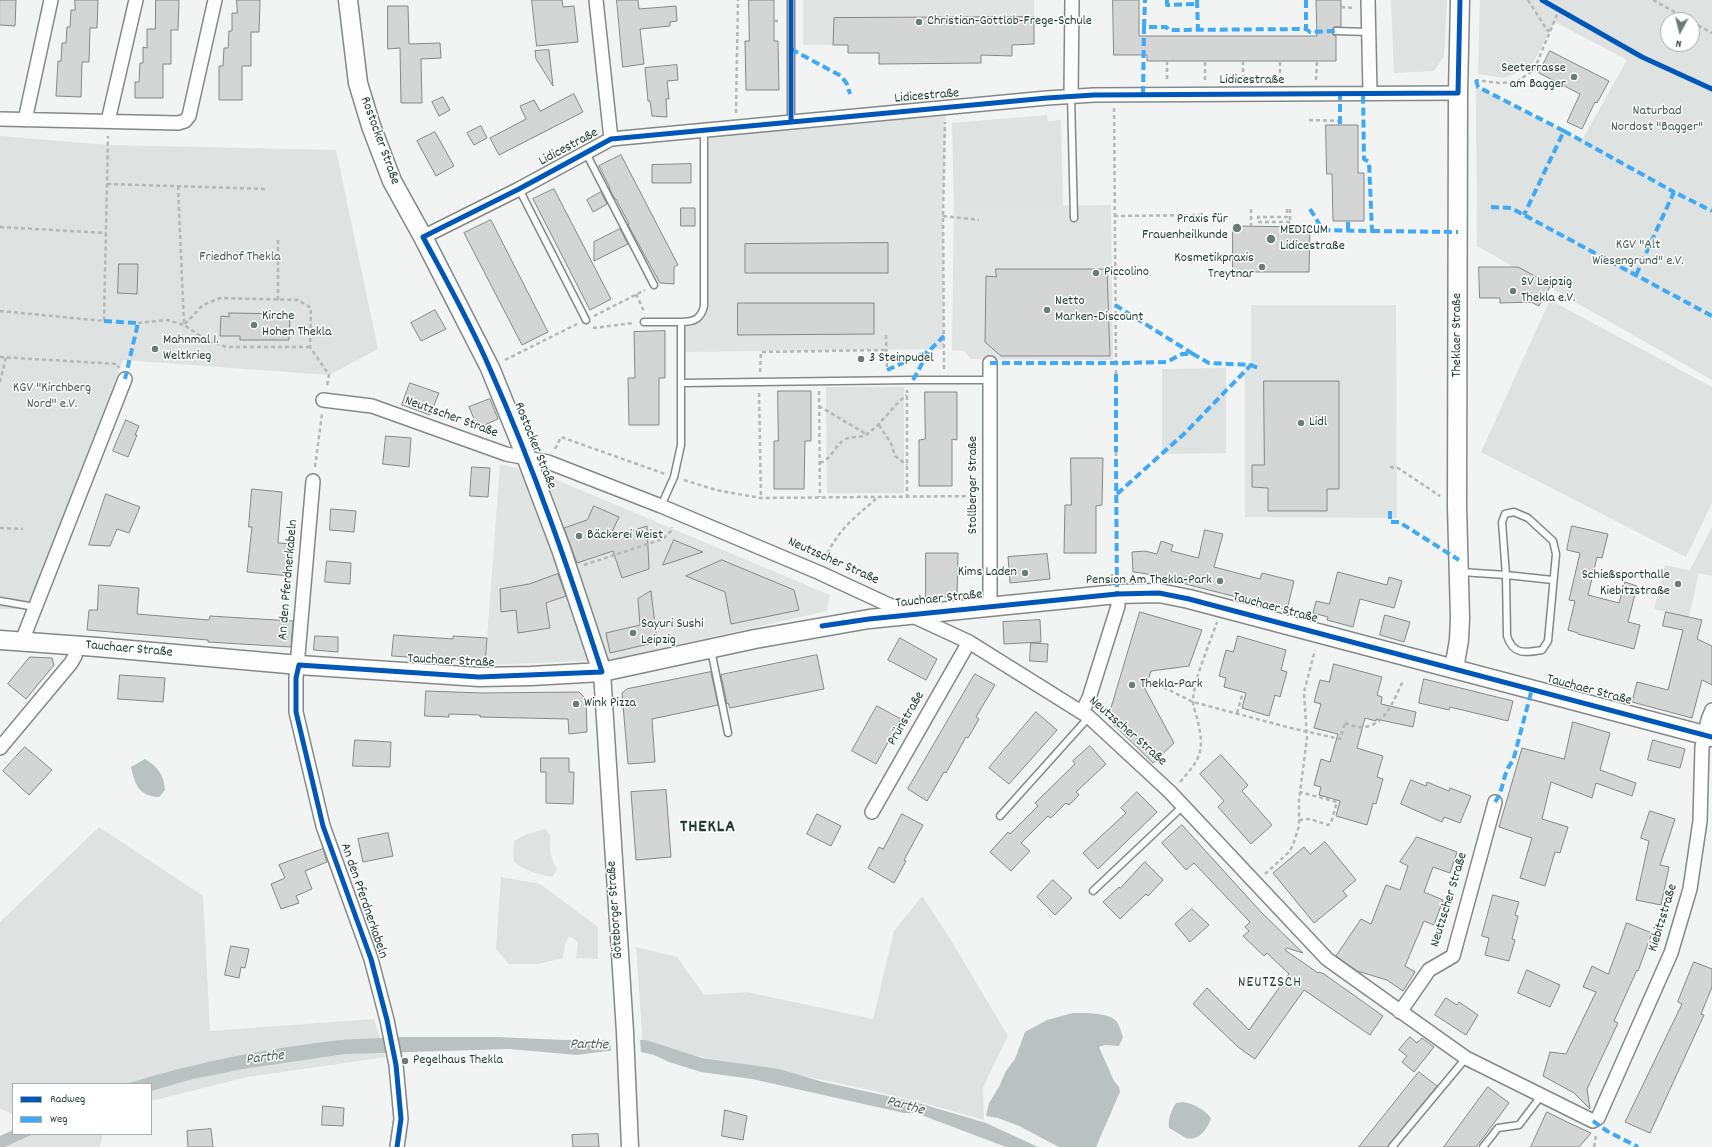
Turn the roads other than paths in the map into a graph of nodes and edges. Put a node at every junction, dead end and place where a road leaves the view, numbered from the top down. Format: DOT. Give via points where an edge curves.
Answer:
graph roads {
  1 [pos="51,0"];
  2 [pos="136,0"];
  3 [pos="215,0"];
  4 [pos="348,0"];
  5 [pos="596,0"];
  6 [pos="791,0"];
  7 [pos="1072,0"];
  8 [pos="1368,0"];
  9 [pos="1460,0"];
  10 [pos="1336,31"];
  11 [pos="1368,32"];
  12 [pos="1458,86"];
  13 [pos="1370,92"];
  14 [pos="1071,96"];
  15 [pos="0,119"];
  16 [pos="25,120"];
  17 [pos="108,121"];
  18 [pos="791,122"];
  19 [pos="704,130"];
  20 [pos="611,139"];
  21 [pos="586,153"];
  22 [pos="519,189"];
  23 [pos="1074,218"];
  24 [pos="423,237"];
  25 [pos="654,285"];
  26 [pos="586,320"];
  27 [pos="647,322"];
  28 [pos="681,322"];
  29 [pos="990,363"];
  30 [pos="124,379"];
  31 [pos="990,380"];
  32 [pos="681,383"];
  33 [pos="322,400"];
  34 [pos="527,459"];
  35 [pos="313,481"];
  36 [pos="661,506"];
  37 [pos="1459,572"];
  38 [pos="1506,575"];
  39 [pos="1553,580"];
  40 [pos="1117,594"];
  41 [pos="0,602"];
  42 [pos="35,607"];
  43 [pos="990,607"];
  44 [pos="912,615"];
  45 [pos="0,640"];
  46 [pos="22,641"];
  47 [pos="970,642"];
  48 [pos="76,645"];
  49 [pos="711,648"];
  50 [pos="298,665"];
  51 [pos="1454,669"];
  52 [pos="602,672"];
  53 [pos="1712,710"];
  54 [pos="1085,715"];
  55 [pos="728,733"];
  56 [pos="1708,735"];
  57 [pos="0,748"];
  58 [pos="1495,802"];
  59 [pos="1182,806"];
  60 [pos="872,812"];
  61 [pos="1000,816"];
  62 [pos="1092,891"];
  63 [pos="1400,1012"];
  64 [pos="1466,1058"];
  65 [pos="1541,1096"];
  66 [pos="1593,1121"];
  67 [pos="397,1147"];
  68 [pos="630,1147"];
  69 [pos="1392,1147"];
  70 [pos="1483,1147"];
  1 -- 16 [label="street"];
  2 -- 17 [label="street"];
  3 -- 17 [label="street" via="189,116 185,121"];
  4 -- 24 [label="main road, Rostocker Straße" via="358,82 371,126 392,181"];
  5 -- 20 [label="street"];
  6 -- 18 [label="lane"];
  7 -- 14 [label="street"];
  8 -- 11 [label="street"];
  9 -- 12 [label="main road, Theklaer Straße"];
  10 -- 11 [label="lane"];
  11 -- 13 [label="street"];
  12 -- 13 [label="street, Lidicestraße"];
  12 -- 37 [label="main road, Theklaer Straße"];
  13 -- 14 [label="street, Lidicestraße"];
  14 -- 18 [label="street, Lidicestraße"];
  14 -- 23 [label="lane"];
  15 -- 16 [label="street"];
  16 -- 17 [label="street"];
  18 -- 19 [label="street, Lidicestraße"];
  19 -- 20 [label="street, Lidicestraße"];
  19 -- 28 [label="lane" via="704,306 702,314 695,320"];
  20 -- 21 [label="street, Lidicestraße"];
  21 -- 22 [label="street, Lidicestraße"];
  21 -- 25 [label="lane"];
  22 -- 24 [label="street, Lidicestraße"];
  22 -- 26 [label="lane"];
  24 -- 34 [label="main road, Rostocker Straße" via="490,368"];
  27 -- 28 [label="lane"];
  28 -- 32 [label="lane"];
  29 -- 31 [label="street, Stollberger Straße"];
  30 -- 42 [label="street"];
  31 -- 32 [label="lane"];
  31 -- 43 [label="street, Stollberger Straße"];
  32 -- 36 [label="lane" via="681,445 674,477"];
  33 -- 34 [label="street, Neutzscher Straße" via="372,406 506,454"];
  34 -- 36 [label="street, Neutzscher Straße" via="548,462"];
  34 -- 52 [label="main road, Rostocker Straße" via="569,570"];
  35 -- 50 [label="street, An den Pferdnerkabeln"];
  36 -- 44 [label="street, Neutzscher Straße"];
  37 -- 38 [label="lane"];
  37 -- 51 [label="main road, Theklaer Straße" via="1459,640"];
  38 -- 39 [label="lane"];
  38 -- 39 [label="lane" via="1502,522 1505,514 1514,512 1528,518 1553,541 1556,554"];
  38 -- 39 [label="lane" via="1507,636 1510,645 1518,652 1542,650 1548,641"];
  40 -- 43 [label="main road, Tauchaer Straße"];
  40 -- 51 [label="main road, Tauchaer Straße" via="1159,593 1189,598"];
  40 -- 54 [label="street" via="1118,606"];
  41 -- 42 [label="lane"];
  42 -- 46 [label="street"];
  43 -- 44 [label="main road, Tauchaer Straße"];
  44 -- 47 [label="street, Neutzscher Straße"];
  44 -- 49 [label="main road, Tauchaer Straße" via="822,626"];
  45 -- 46 [label="main road, Tauchaer Straße"];
  46 -- 48 [label="main road, Tauchaer Straße"];
  47 -- 54 [label="street, Neutzscher Straße"];
  47 -- 60 [label="street, Prünstraße"];
  48 -- 50 [label="main road, Tauchaer Straße"];
  48 -- 57 [label="street" via="71,663"];
  49 -- 52 [label="main road, Tauchaer Straße"];
  49 -- 55 [label="lane"];
  50 -- 52 [label="main road, Tauchaer Straße" via="479,677"];
  50 -- 67 [label="street, An den Pferdnerkabeln" via="296,712 324,826 371,959 387,1020 396,1065 401,1119"];
  51 -- 56 [label="main road, Tauchaer Straße"];
  52 -- 68 [label="street, Göteborger Straße"];
  53 -- 56 [label="street, Kiebitzstraße"];
  54 -- 59 [label="street, Neutzscher Straße"];
  54 -- 61 [label="lane"];
  56 -- 66 [label="street, Kiebitzstraße" via="1702,747 1700,821 1690,889 1671,953 1598,1118"];
  58 -- 63 [label="street, Neutzscher Straße" via="1453,956 1429,970"];
  59 -- 62 [label="lane"];
  59 -- 63 [label="street, Neutzscher Straße" via="1326,959"];
  63 -- 64 [label="street, Neutzscher Straße"];
  64 -- 65 [label="street, Neutzscher Straße"];
  64 -- 69 [label="lane"];
  65 -- 66 [label="street, Neutzscher Straße"];
  65 -- 70 [label="lane" via="1519,1125 1498,1128"];
}
